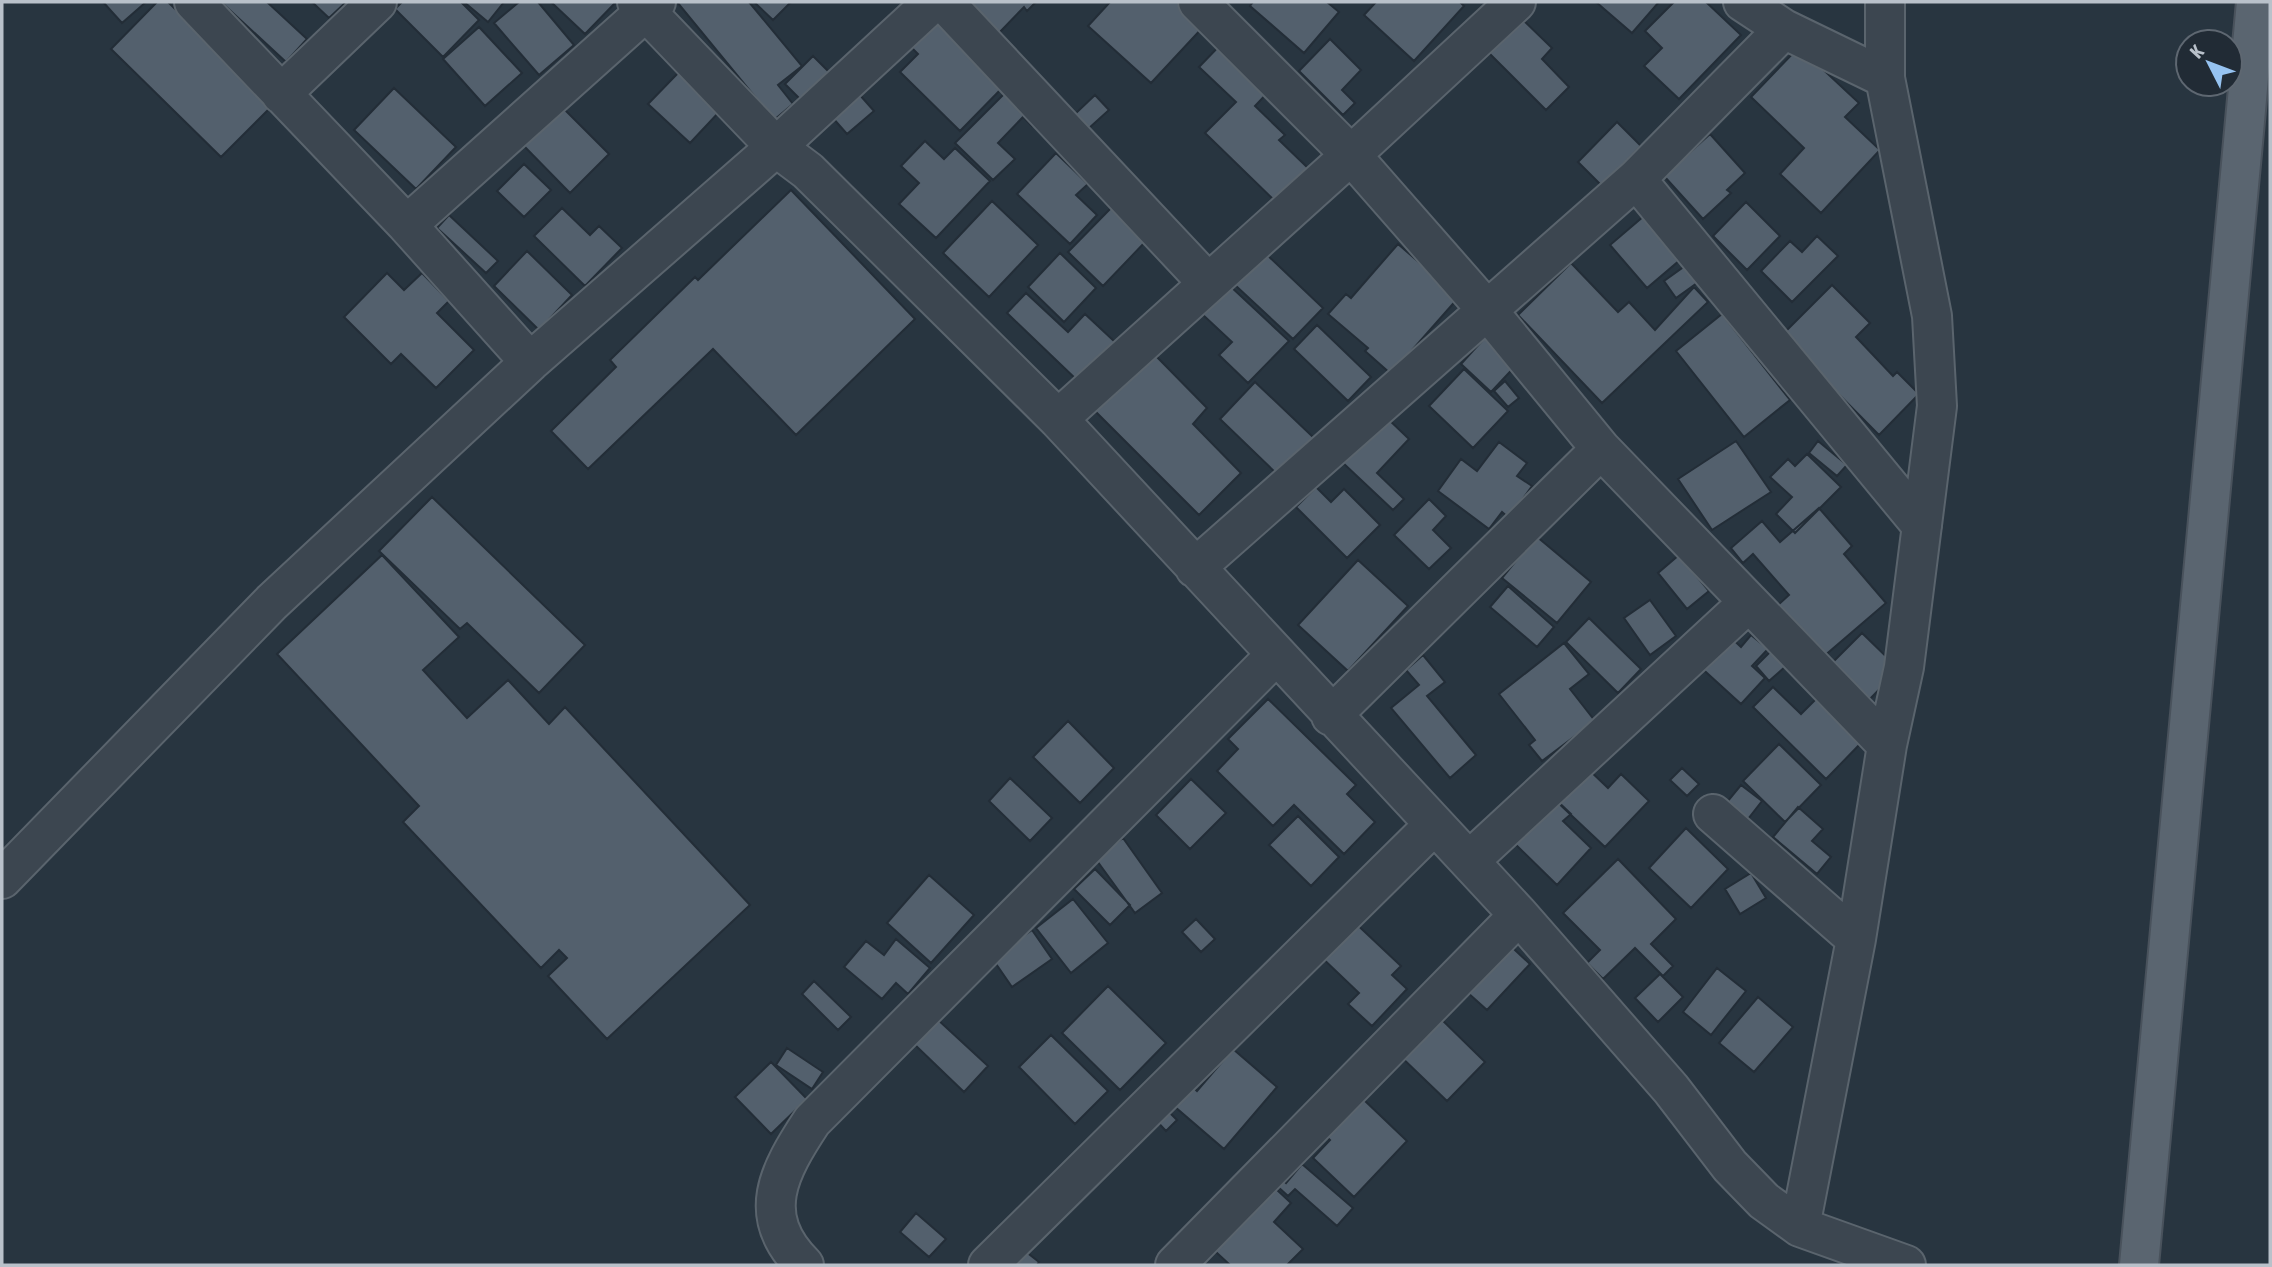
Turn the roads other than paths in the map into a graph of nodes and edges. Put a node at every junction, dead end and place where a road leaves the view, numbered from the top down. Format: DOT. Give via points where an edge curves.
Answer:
graph roads {
  1 [pos="194,2"];
  2 [pos="377,2"];
  3 [pos="933,2"];
  4 [pos="944,2"];
  5 [pos="1516,2"];
  6 [pos="1743,2"];
  7 [pos="1885,2"];
  8 [pos="2256,2"];
  9 [pos="646,5"];
  10 [pos="1214,7"];
  11 [pos="1784,29"];
  12 [pos="1885,78"];
  13 [pos="281,94"];
  14 [pos="776,148"];
  15 [pos="1351,155"];
  16 [pos="1636,179"];
  17 [pos="407,225"];
  18 [pos="1207,282"];
  19 [pos="1487,310"];
  20 [pos="530,362"];
  21 [pos="1058,419"];
  22 [pos="1601,449"];
  23 [pos="1922,526"];
  24 [pos="1195,568"];
  25 [pos="1748,603"];
  26 [pos="1275,656"];
  27 [pos="1331,716"];
  28 [pos="1887,745"];
  29 [pos="1713,814"];
  30 [pos="1434,825"];
  31 [pos="1469,861"];
  32 [pos="2,879"];
  33 [pos="1520,915"];
  34 [pos="1856,939"];
  35 [pos="1800,1227"];
  36 [pos="804,1265"];
  37 [pos="988,1265"];
  38 [pos="1175,1265"];
  39 [pos="1906,1265"];
  40 [pos="2139,1265"];
  1 -- 13 [label="street"];
  2 -- 13 [label="street"];
  3 -- 14 [label="street"];
  4 -- 18 [label="street"];
  5 -- 15 [label="street"];
  6 -- 11 [label="street"];
  7 -- 12 [label="street"];
  8 -- 40 [label="main road"];
  9 -- 14 [label="street"];
  9 -- 17 [label="street"];
  10 -- 15 [label="street"];
  11 -- 12 [label="street"];
  11 -- 16 [label="street"];
  12 -- 23 [label="street" via="1932,316 1937,406"];
  13 -- 17 [label="street"];
  14 -- 20 [label="street"];
  14 -- 21 [label="street" via="807,172"];
  15 -- 18 [label="street"];
  15 -- 19 [label="street"];
  16 -- 19 [label="street"];
  16 -- 23 [label="street"];
  17 -- 20 [label="street"];
  18 -- 21 [label="street"];
  19 -- 22 [label="street"];
  19 -- 24 [label="street"];
  20 -- 32 [label="street" via="272,602"];
  21 -- 24 [label="street"];
  22 -- 25 [label="street"];
  22 -- 27 [label="street"];
  23 -- 28 [label="street" via="1904,667"];
  24 -- 26 [label="street"];
  25 -- 28 [label="street"];
  25 -- 31 [label="street"];
  26 -- 27 [label="street"];
  26 -- 36 [label="street" via="812,1121 785,1163 774,1203 788,1249"];
  27 -- 30 [label="street"];
  28 -- 34 [label="street"];
  29 -- 34 [label="street"];
  30 -- 31 [label="street"];
  30 -- 37 [label="street"];
  31 -- 33 [label="street"];
  33 -- 35 [label="street" via="1671,1089 1730,1166 1764,1201"];
  33 -- 38 [label="street"];
  34 -- 35 [label="street"];
  35 -- 39 [label="street"];
}
